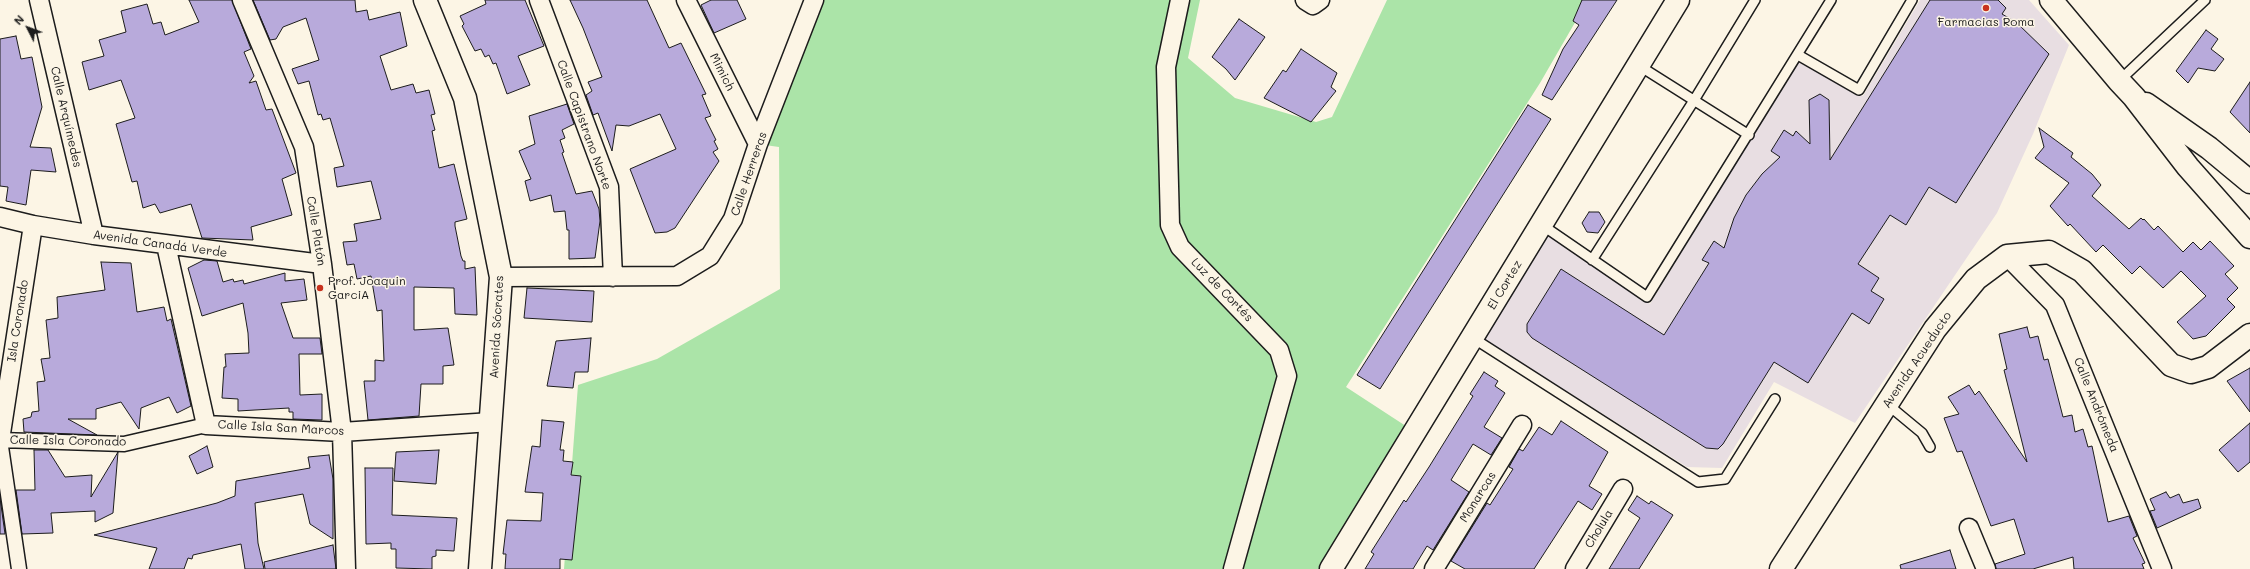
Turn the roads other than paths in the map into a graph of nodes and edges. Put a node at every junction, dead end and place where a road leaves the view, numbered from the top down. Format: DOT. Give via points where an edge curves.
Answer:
graph roads {
  1 [pos="39,0"];
  2 [pos="242,0"];
  3 [pos="425,0"];
  4 [pos="539,0"];
  5 [pos="686,0"];
  6 [pos="814,0"];
  7 [pos="1180,0"];
  8 [pos="1305,0"];
  9 [pos="1320,0"];
  10 [pos="1678,0"];
  11 [pos="1755,0"];
  12 [pos="1831,0"];
  13 [pos="1912,0"];
  14 [pos="2051,0"];
  15 [pos="2205,0"];
  16 [pos="1798,56"];
  17 [pos="1638,65"];
  18 [pos="2119,81"];
  19 [pos="2134,97"];
  20 [pos="1693,102"];
  21 [pos="1749,135"];
  22 [pos="758,144"];
  23 [pos="2248,179"];
  24 [pos="0,216"];
  25 [pos="33,225"];
  26 [pos="1542,225"];
  27 [pos="94,235"];
  28 [pos="2250,237"];
  29 [pos="166,246"];
  30 [pos="2007,256"];
  31 [pos="1592,260"];
  32 [pos="322,264"];
  33 [pos="501,277"];
  34 [pos="613,277"];
  35 [pos="2250,335"];
  36 [pos="1473,338"];
  37 [pos="1775,399"];
  38 [pos="1887,404"];
  39 [pos="491,422"];
  40 [pos="206,425"];
  41 [pos="1522,425"];
  42 [pos="342,432"];
  43 [pos="0,440"];
  44 [pos="1930,447"];
  45 [pos="1623,489"];
  46 [pos="1969,528"];
  47 [pos="19,569"];
  48 [pos="346,569"];
  49 [pos="480,569"];
  50 [pos="1233,569"];
  51 [pos="1331,569"];
  52 [pos="1434,569"];
  53 [pos="1575,569"];
  54 [pos="1781,569"];
  55 [pos="1986,569"];
  56 [pos="2162,569"];
  1 -- 27 [label="street, Calle Arquímedes"];
  2 -- 32 [label="street, Calle Platón" via="304,147"];
  3 -- 33 [label="street, Avenida Sócrates" via="465,98"];
  4 -- 34 [label="street, Calle Capistrano Norte" via="609,187"];
  5 -- 22 [label="street, Mimich"];
  6 -- 22 [label="street, Calle Herreras"];
  7 -- 50 [label="street, Luz de Cortés" via="1166,67 1170,225 1180,247 1279,350 1287,376"];
  8 -- 9 [label="street" via="1313,5"];
  10 -- 17 [label="street, El Cortez"];
  11 -- 20 [label="lane"];
  12 -- 16 [label="lane"];
  13 -- 16 [label="lane" via="1859,90"];
  14 -- 18 [label="street"];
  15 -- 18 [label="lane"];
  16 -- 21 [label="lane"];
  17 -- 20 [label="lane"];
  17 -- 26 [label="street, El Cortez"];
  18 -- 19 [label="street"];
  19 -- 23 [label="street" via="2170,119"];
  19 -- 28 [label="street" via="2188,167"];
  20 -- 21 [label="lane"];
  20 -- 31 [label="lane"];
  21 -- 31 [label="lane" via="1647,297"];
  22 -- 34 [label="street, Calle Herreras" via="733,219 710,256 677,276"];
  24 -- 25 [label="street, Avenida Canadá Verde"];
  25 -- 27 [label="street, Avenida Canadá Verde"];
  25 -- 43 [label="street, Isla Coronado"];
  26 -- 31 [label="lane"];
  26 -- 36 [label="street, El Cortez"];
  27 -- 29 [label="street, Avenida Canadá Verde"];
  29 -- 32 [label="street, Avenida Canadá Verde"];
  29 -- 40 [label="street, Calle Isla San Marcos"];
  30 -- 35 [label="street" via="2049,252 2082,271 2171,365 2191,372 2208,367"];
  30 -- 38 [label="street, Avenida Acueducto" via="1976,279 1935,328"];
  30 -- 56 [label="street, Calle Andrómeda" via="2055,305"];
  32 -- 42 [label="street, Calle Platón"];
  33 -- 34 [label="street, Calle Herreras"];
  33 -- 39 [label="street, Avenida Sócrates"];
  36 -- 37 [label="lane" via="1698,482 1725,479"];
  36 -- 51 [label="street, El Cortez"];
  38 -- 44 [label="lane" via="1922,433"];
  38 -- 54 [label="street, Avenida Acueducto"];
  39 -- 42 [label="street, Calle Isla San Marcos"];
  39 -- 49 [label="street, Avenida Sócrates"];
  40 -- 42 [label="street, Calle Isla San Marcos"];
  40 -- 43 [label="street, Calle Isla Coronado" via="124,444"];
  41 -- 52 [label="street, Monarcas"];
  42 -- 48 [label="street, Calle Platón"];
  43 -- 47 [label="street"];
  45 -- 53 [label="street, Cholula"];
  46 -- 55 [label="street"];
}
